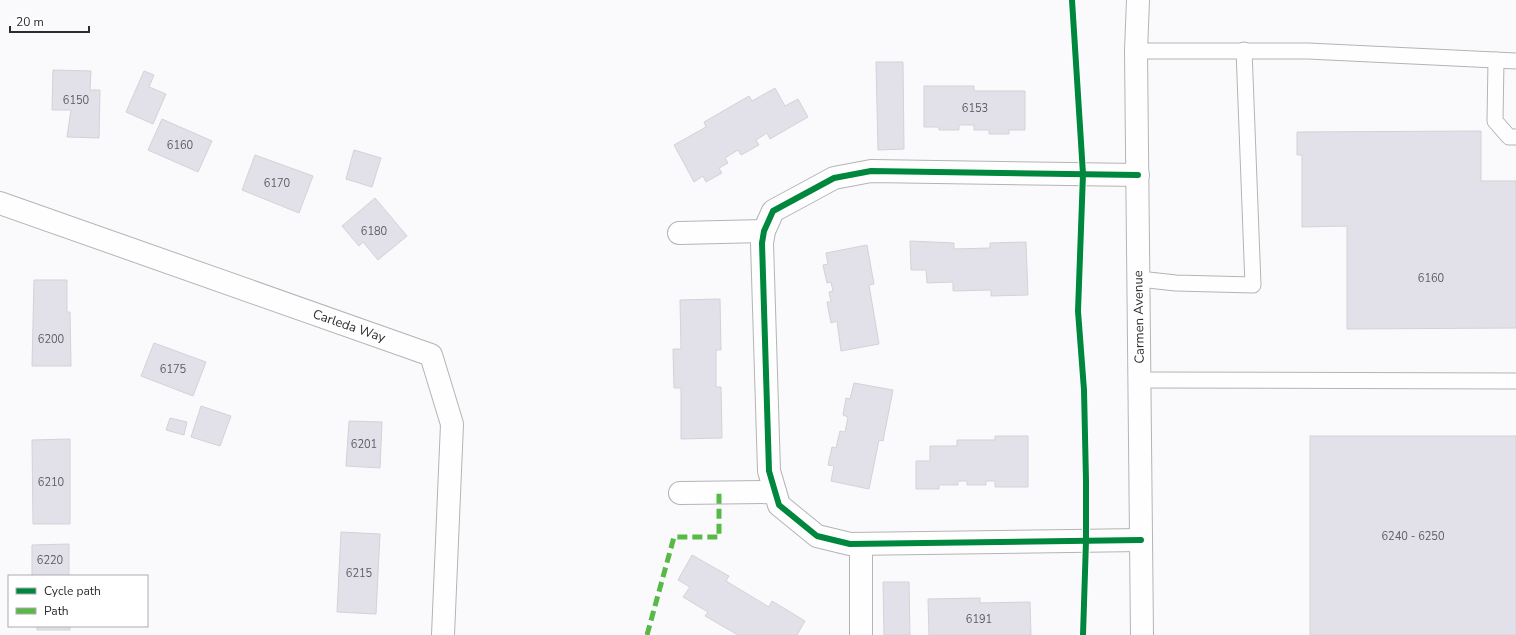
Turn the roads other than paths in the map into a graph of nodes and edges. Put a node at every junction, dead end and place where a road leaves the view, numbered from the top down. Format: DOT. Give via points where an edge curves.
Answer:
graph roads {
  1 [pos="1138,0"];
  2 [pos="1244,50"];
  3 [pos="1136,51"];
  4 [pos="1496,60"];
  5 [pos="1516,61"];
  6 [pos="1516,137"];
  7 [pos="1138,175"];
  8 [pos="0,203"];
  9 [pos="764,231"];
  10 [pos="679,233"];
  11 [pos="1139,279"];
  12 [pos="1140,380"];
  13 [pos="1516,381"];
  14 [pos="775,492"];
  15 [pos="680,493"];
  16 [pos="1141,540"];
  17 [pos="861,544"];
  18 [pos="443,635"];
  19 [pos="861,635"];
  20 [pos="1142,635"];
  1 -- 3 [label="street, Carmen Avenue"];
  2 -- 3 [label="lane"];
  2 -- 4 [label="lane"];
  2 -- 11 [label="lane" via="1253,284 1176,283"];
  3 -- 7 [label="street, Carmen Avenue"];
  4 -- 5 [label="lane"];
  4 -- 6 [label="lane" via="1495,121 1508,137"];
  7 -- 9 [label="street" via="871,171 834,178 773,211"];
  7 -- 11 [label="street, Carmen Avenue"];
  8 -- 18 [label="street, Carleda Way" via="431,355 452,424"];
  9 -- 10 [label="street"];
  9 -- 14 [label="street" via="762,243 769,471"];
  11 -- 12 [label="street, Carmen Avenue"];
  12 -- 13 [label="lane"];
  12 -- 16 [label="street, Carmen Avenue"];
  14 -- 15 [label="street"];
  14 -- 17 [label="street" via="779,505 817,536"];
  16 -- 17 [label="street"];
  16 -- 20 [label="street, Carmen Avenue"];
  17 -- 19 [label="street"];
}
